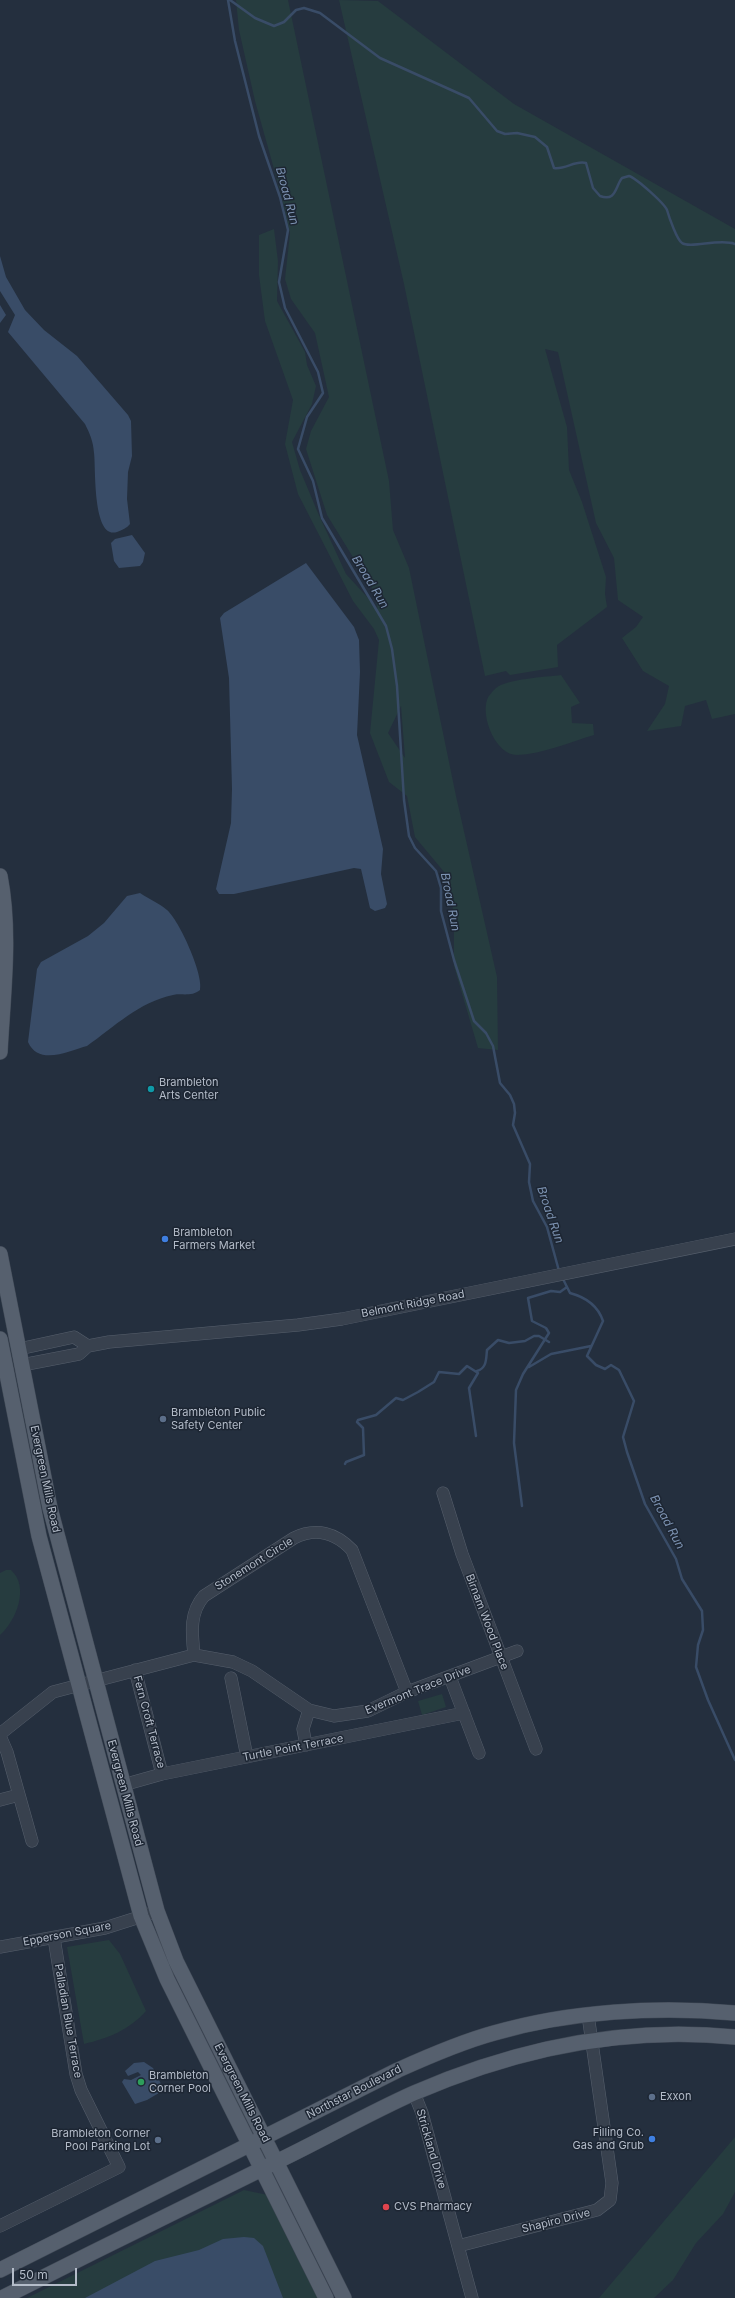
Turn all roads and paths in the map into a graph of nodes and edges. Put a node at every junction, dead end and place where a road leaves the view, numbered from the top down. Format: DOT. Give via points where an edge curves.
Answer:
graph roads {
  1 [pos="0,876"];
  2 [pos="0,1052"];
  3 [pos="735,1239"];
  4 [pos="0,1254"];
  5 [pos="88,1346"];
  6 [pos="1,1349"];
  7 [pos="18,1349"];
  8 [pos="22,1365"];
  9 [pos="3,1369"];
  10 [pos="442,1493"];
  11 [pos="516,1651"];
  12 [pos="194,1655"];
  13 [pos="501,1657"];
  14 [pos="135,1670"];
  15 [pos="450,1676"];
  16 [pos="231,1678"];
  17 [pos="95,1681"];
  18 [pos="79,1685"];
  19 [pos="407,1692"];
  20 [pos="309,1710"];
  21 [pos="464,1713"];
  22 [pos="0,1735"];
  23 [pos="306,1745"];
  24 [pos="536,1749"];
  25 [pos="479,1754"];
  26 [pos="247,1757"];
  27 [pos="162,1774"];
  28 [pos="123,1786"];
  29 [pos="19,1796"];
  30 [pos="0,1800"];
  31 [pos="32,1841"];
  32 [pos="157,1912"];
  33 [pos="141,1916"];
  34 [pos="54,1938"];
  35 [pos="0,1947"];
  36 [pos="735,2013"];
  37 [pos="588,2015"];
  38 [pos="735,2037"];
  39 [pos="592,2040"];
  40 [pos="414,2093"];
  41 [pos="265,2137"];
  42 [pos="250,2145"];
  43 [pos="277,2162"];
  44 [pos="262,2168"];
  45 [pos="0,2226"];
  46 [pos="458,2246"];
  47 [pos="0,2270"];
  48 [pos="2,2298"];
  49 [pos="326,2298"];
  50 [pos="344,2298"];
  51 [pos="472,2298"];
  1 -- 2 [label="main road" via="5,913 5,947"];
  3 -- 5 [label="street, Belmont Ridge Road" via="327,1322 128,1339"];
  4 -- 7 [label="main road, Evergreen Mills Road"];
  5 -- 7 [label="street" via="74,1338"];
  5 -- 8 [label="street, Belmont Ridge Road" via="79,1354"];
  6 -- 7 [label="main road"];
  6 -- 9 [label="main road, Evergreen Mills Road"];
  7 -- 8 [label="main road, Evergreen Mills Road"];
  8 -- 9 [label="main road, Belmont Ridge Road"];
  8 -- 17 [label="main road, Evergreen Mills Road" via="50,1508"];
  9 -- 18 [label="main road, Evergreen Mills Road" via="39,1536"];
  10 -- 13 [label="street, Birnam Wood Place"];
  11 -- 13 [label="street, Evermont Trace Drive"];
  12 -- 14 [label="street, Evermont Trace Drive"];
  12 -- 19 [label="street, Stonemont Circle" via="192,1620 195,1609 204,1596 294,1538 310,1532 326,1533 344,1542 352,1550"];
  12 -- 20 [label="street, Evermont Trace Drive" via="221,1659 244,1667"];
  13 -- 15 [label="street, Evermont Trace Drive"];
  13 -- 24 [label="street, Birnam Wood Place"];
  14 -- 17 [label="street, Evermont Trace Drive"];
  14 -- 27 [label="street, Fern Croft Terrace"];
  15 -- 19 [label="street, Evermont Trace Drive"];
  15 -- 21 [label="street"];
  16 -- 26 [label="street"];
  17 -- 18 [label="street, Evermont Trace Drive"];
  17 -- 28 [label="main road, Evergreen Mills Road"];
  18 -- 22 [label="street, Evermont Trace Drive" via="53,1692"];
  18 -- 33 [label="main road, Evergreen Mills Road"];
  19 -- 20 [label="street, Evermont Trace Drive" via="357,1714 334,1716"];
  20 -- 23 [label="street" via="303,1729"];
  21 -- 23 [label="street, Turtle Point Terrace"];
  21 -- 25 [label="street"];
  22 -- 29 [label="street"];
  23 -- 26 [label="street, Turtle Point Terrace"];
  26 -- 27 [label="street, Turtle Point Terrace"];
  27 -- 28 [label="street, Turtle Point Terrace"];
  28 -- 32 [label="main road, Evergreen Mills Road"];
  29 -- 30 [label="street"];
  29 -- 31 [label="street"];
  32 -- 33 [label="street, Epperson Square"];
  32 -- 41 [label="main road, Evergreen Mills Road" via="176,1961"];
  33 -- 34 [label="street, Epperson Square" via="105,1928"];
  33 -- 42 [label="main road, Evergreen Mills Road" via="166,1979"];
  34 -- 35 [label="street, Epperson Square"];
  34 -- 45 [label="street, Palladian Blue Terrace" via="76,2074 81,2090 119,2167"];
  36 -- 37 [label="main road, Northstar Boulevard" via="658,2010"];
  37 -- 39 [label="street, Shapiro Drive"];
  37 -- 41 [label="main road, Northstar Boulevard" via="514,2028 460,2043 398,2070"];
  38 -- 39 [label="main road" via="664,2033"];
  39 -- 40 [label="main road" via="504,2060"];
  39 -- 46 [label="street, Shapiro Drive" via="612,2183 610,2200 597,2210"];
  40 -- 43 [label="main road"];
  40 -- 46 [label="street, Strickland Drive" via="422,2112"];
  41 -- 42 [label="main road, Northstar Boulevard"];
  41 -- 43 [label="main road, Evergreen Mills Road"];
  42 -- 44 [label="main road, Evergreen Mills Road"];
  42 -- 47 [label="main road, Northstar Boulevard"];
  43 -- 44 [label="main road"];
  43 -- 50 [label="main road, Evergreen Mills Road"];
  44 -- 48 [label="main road"];
  44 -- 49 [label="main road, Evergreen Mills Road"];
  46 -- 51 [label="street, Strickland Drive"];
}
